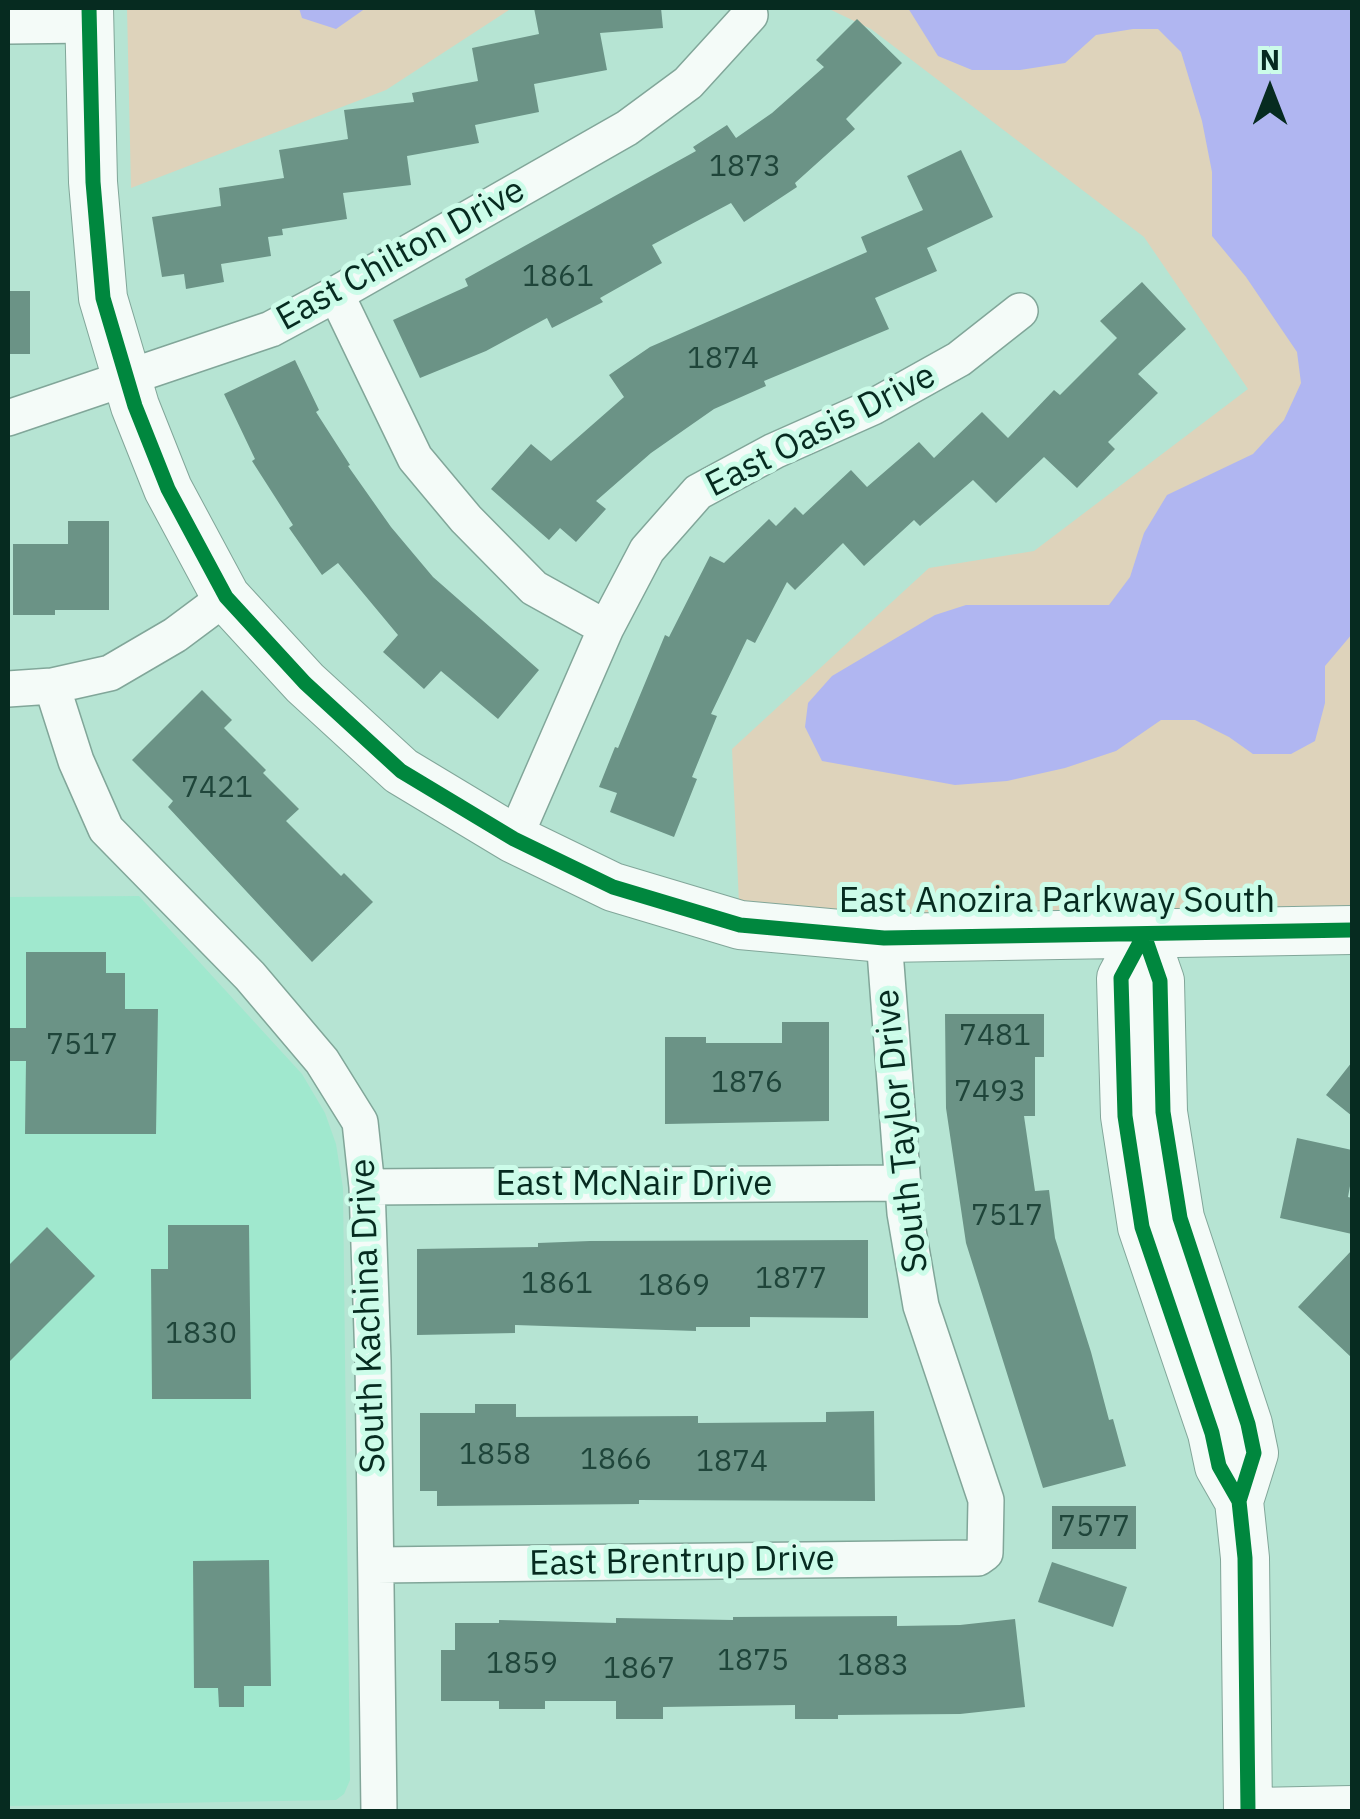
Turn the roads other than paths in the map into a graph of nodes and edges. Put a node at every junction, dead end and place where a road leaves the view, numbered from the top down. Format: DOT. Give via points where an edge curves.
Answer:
graph roads {
  1 [pos="750,15"];
  2 [pos="89,16"];
  3 [pos="8,26"];
  4 [pos="336,294"];
  5 [pos="1020,312"];
  6 [pos="127,380"];
  7 [pos="8,418"];
  8 [pos="226,598"];
  9 [pos="606,628"];
  10 [pos="52,686"];
  11 [pos="8,689"];
  12 [pos="514,839"];
  13 [pos="1352,930"];
  14 [pos="1144,935"];
  15 [pos="884,938"];
  16 [pos="901,1184"];
  17 [pos="367,1187"];
  18 [pos="985,1553"];
  19 [pos="376,1566"];
  20 [pos="1352,1810"];
  21 [pos="379,1812"];
  22 [pos="1251,1812"];
  1 -- 4 [label="street, East Chilton Drive" via="688,83 627,128"];
  2 -- 3 [label="street"];
  2 -- 6 [label="street, East Anozira Parkway South" via="103,298"];
  4 -- 6 [label="street, East Chilton Drive" via="270,328"];
  4 -- 9 [label="street" via="414,458 534,588"];
  5 -- 9 [label="street, East Oasis Drive" via="959,359 698,492 648,550"];
  6 -- 7 [label="street, East Chilton Drive"];
  6 -- 8 [label="street, East Anozira Parkway South" via="168,489"];
  8 -- 10 [label="street" via="110,672"];
  8 -- 12 [label="street, East Anozira Parkway South" via="401,772"];
  9 -- 12 [label="street, East Oasis Drive"];
  10 -- 11 [label="street"];
  10 -- 17 [label="street, South Kachina Drive" via="106,830 250,976 322,1061 360,1122"];
  12 -- 15 [label="street, East Anozira Parkway South" via="613,887 740,925"];
  13 -- 14 [label="street, East Anozira Parkway South"];
  14 -- 15 [label="street, East Anozira Parkway South"];
  14 -- 22 [label="street" via="1121,978 1125,1116 1142,1227 1219,1466 1239,1501"];
  15 -- 16 [label="street, South Taylor Drive"];
  16 -- 17 [label="street, East McNair Drive"];
  16 -- 18 [label="street, South Taylor Drive" via="921,1306 986,1500"];
  17 -- 19 [label="street, South Kachina Drive"];
  18 -- 19 [label="street, East Brentrup Drive"];
  19 -- 21 [label="street, South Kachina Drive"];
  20 -- 22 [label="street"];
}
